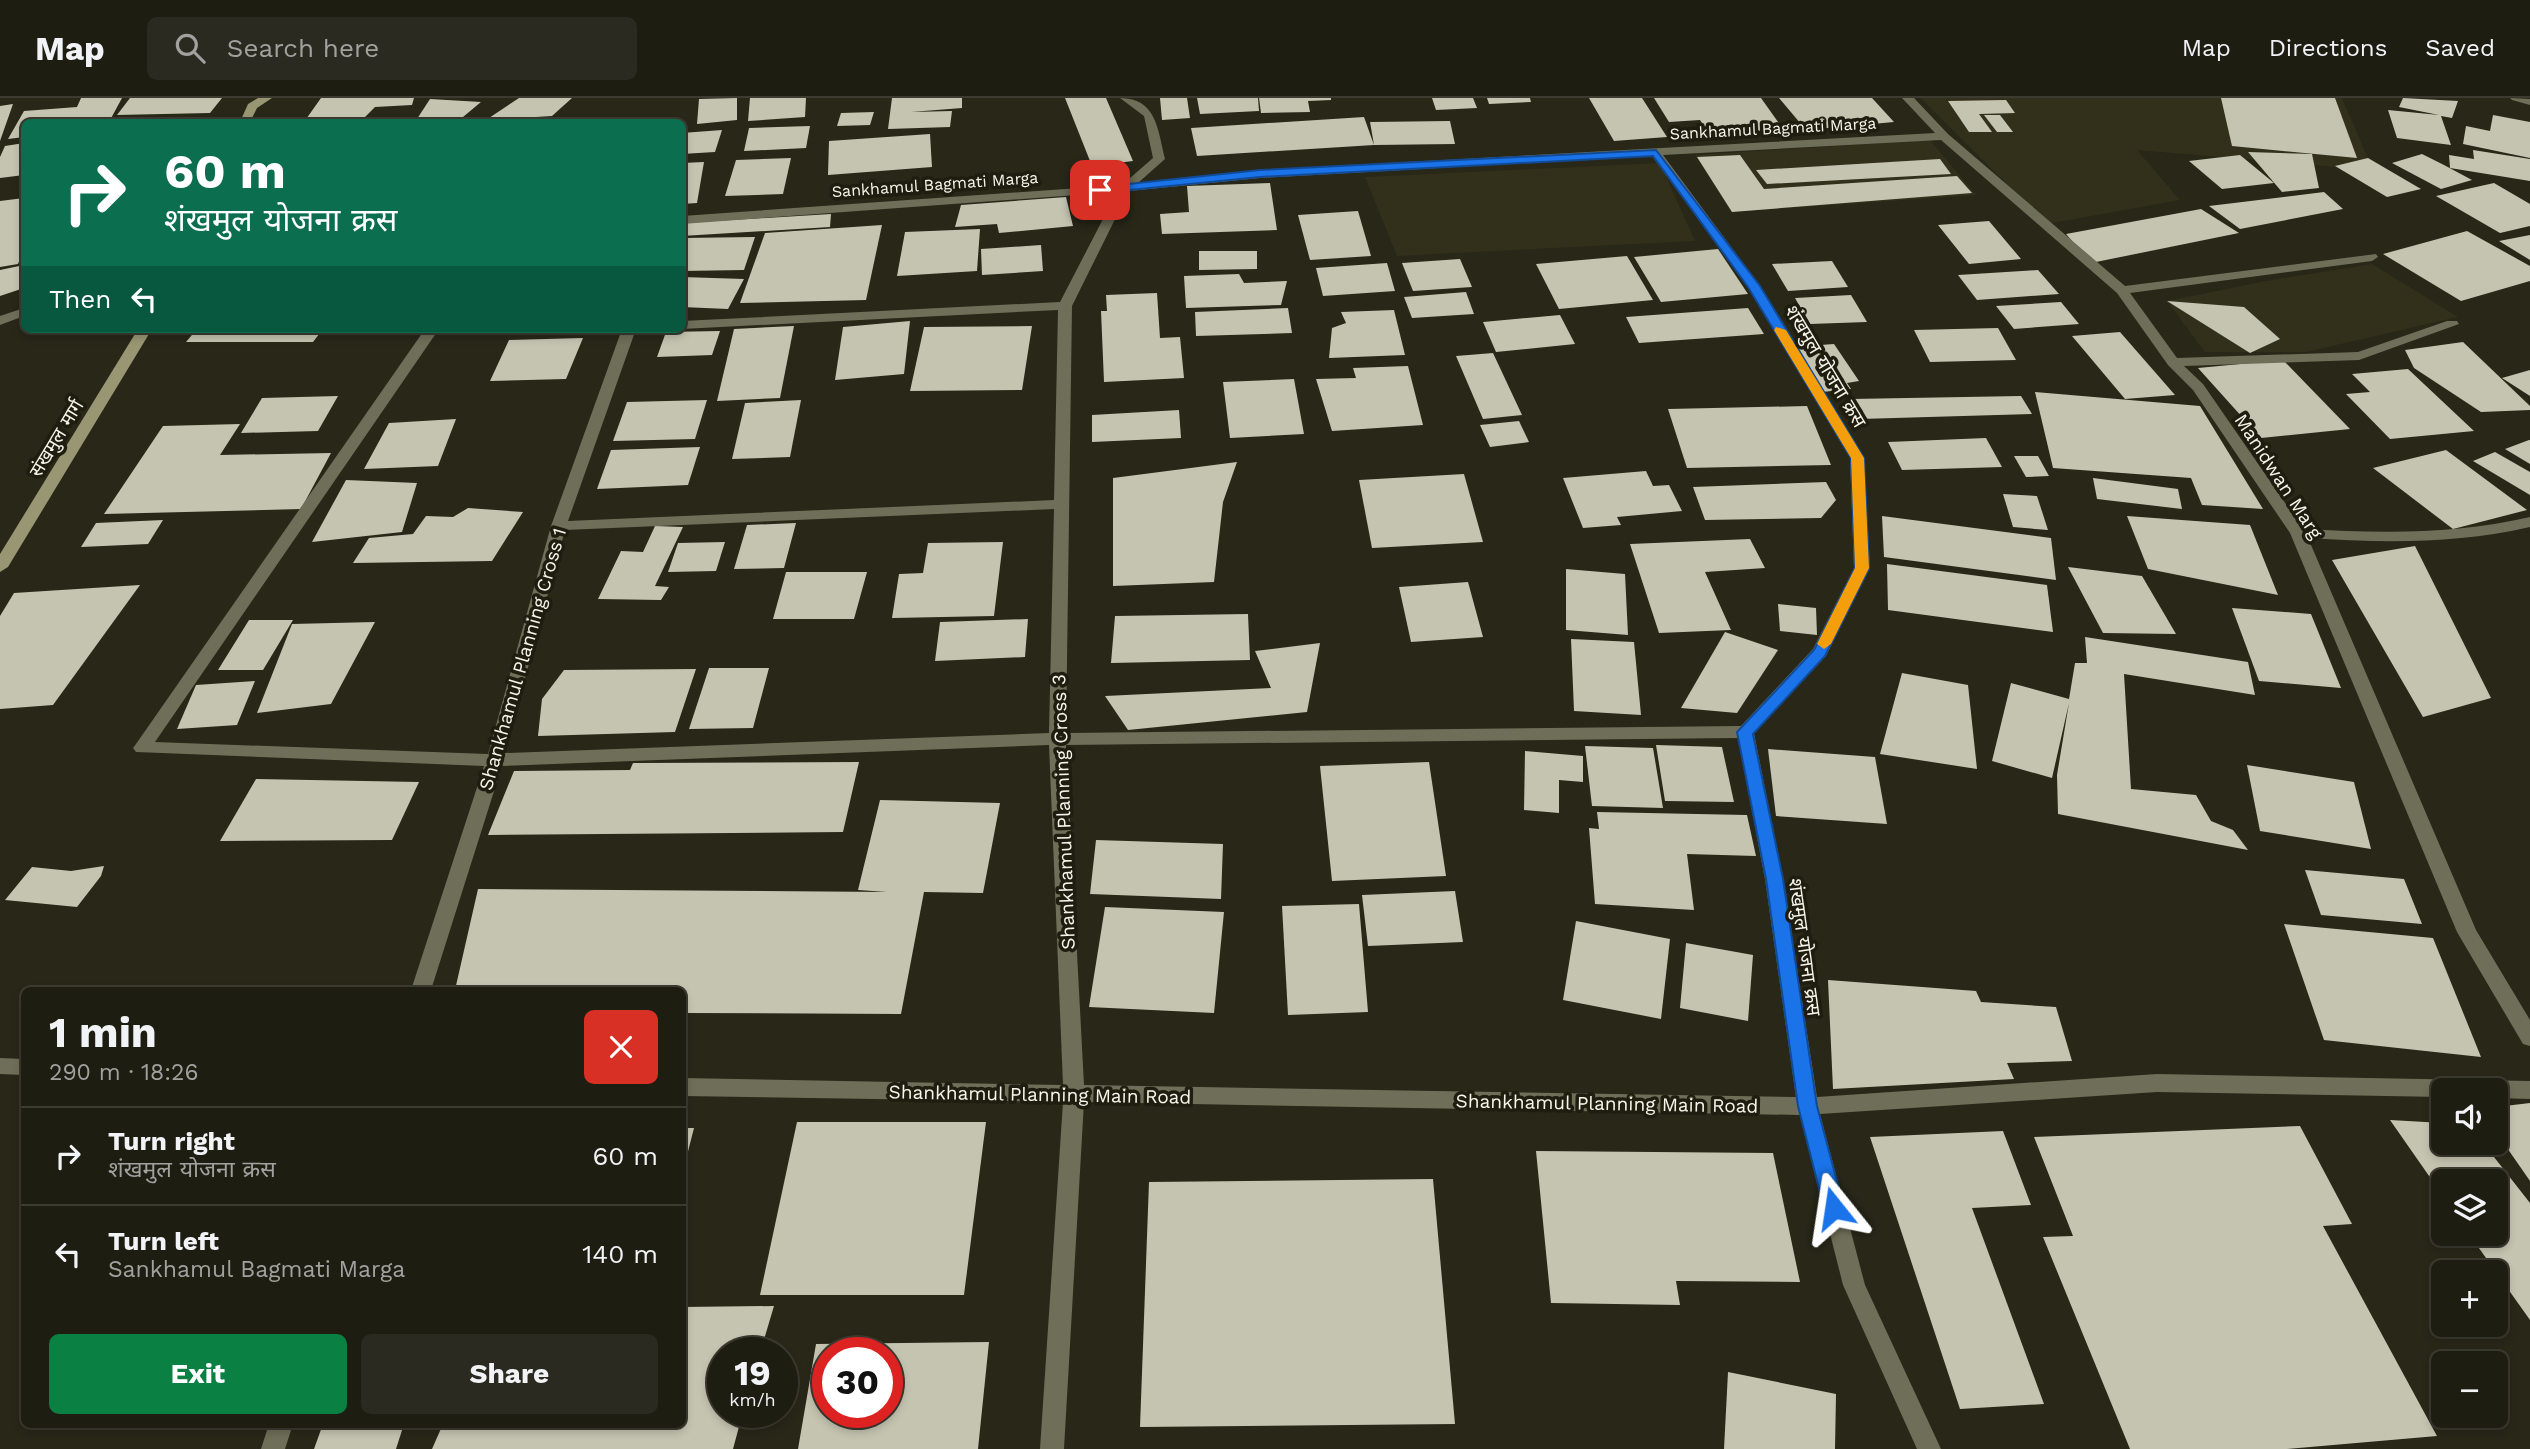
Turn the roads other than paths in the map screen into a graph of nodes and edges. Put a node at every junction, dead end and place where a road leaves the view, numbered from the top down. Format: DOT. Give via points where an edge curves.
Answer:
graph roads {
  1 [pos="266,98"];
  2 [pos="1126,98"];
  3 [pos="1908,98"];
  4 [pos="2516,98"];
  5 [pos="2530,102"];
  6 [pos="246,119"];
  7 [pos="1944,136"];
  8 [pos="1656,153"];
  9 [pos="1125,188"];
  10 [pos="686,220"];
  11 [pos="2372,257"];
  12 [pos="2122,290"];
  13 [pos="1065,306"];
  14 [pos="21,313"];
  15 [pos="0,321"];
  16 [pos="2452,324"];
  17 [pos="686,325"];
  18 [pos="143,333"];
  19 [pos="429,333"];
  20 [pos="628,333"];
  21 [pos="2173,362"];
  22 [pos="1061,504"];
  23 [pos="2530,522"];
  24 [pos="559,526"];
  25 [pos="2298,533"];
  26 [pos="0,567"];
  27 [pos="1745,732"];
  28 [pos="1057,739"];
  29 [pos="495,760"];
  30 [pos="422,987"];
  31 [pos="2530,1038"];
  32 [pos="0,1066"];
  33 [pos="21,1067"];
  34 [pos="686,1087"];
  35 [pos="2530,1090"];
  36 [pos="1074,1095"];
  37 [pos="1808,1106"];
  38 [pos="280,1428"];
  39 [pos="273,1449"];
  40 [pos="1052,1449"];
  41 [pos="1929,1449"];
  1 -- 6 [label="street" via="252,106"];
  2 -- 9 [label="street" via="1149,115 1159,159"];
  3 -- 7 [label="street, Manidwan Marg"];
  4 -- 5 [label="street"];
  7 -- 8 [label="street, Sankhamul Bagmati Marga"];
  7 -- 12 [label="street, Manidwan Marg"];
  8 -- 9 [label="street, Sankhamul Bagmati Marga" via="1260,174"];
  8 -- 27 [label="street, शंखमुल योजना क्रस" via="1754,286 1857,458 1862,568 1820,652"];
  9 -- 10 [label="street, Sankhamul Bagmati Marga"];
  9 -- 13 [label="street, Shankhamul Planning Cross 3"];
  11 -- 12 [label="street"];
  12 -- 21 [label="street, Manidwan Marg"];
  13 -- 17 [label="street"];
  13 -- 22 [label="street, Shankhamul Planning Cross 3"];
  14 -- 15 [label="street"];
  16 -- 21 [label="street" via="2359,356"];
  18 -- 26 [label="street, संखमुल मार्ग"];
  19 -- 29 [label="street" via="142,748"];
  20 -- 24 [label="street, Shankhamul Planning Cross 1"];
  21 -- 25 [label="street, Manidwan Marg" via="2198,387"];
  22 -- 24 [label="street"];
  22 -- 28 [label="street, Shankhamul Planning Cross 3"];
  23 -- 25 [label="street" via="2491,533 2410,537"];
  24 -- 29 [label="street, Shankhamul Planning Cross 1"];
  25 -- 31 [label="street, Manidwan Marg" via="2466,932"];
  27 -- 28 [label="street"];
  27 -- 37 [label="street, शंखमुल योजना क्रस" via="1774,879"];
  28 -- 29 [label="street"];
  28 -- 36 [label="street, Shankhamul Planning Cross 3"];
  29 -- 30 [label="street, Shankhamul Planning Cross 1"];
  32 -- 33 [label="street"];
  34 -- 36 [label="street, Shankhamul Planning Main Road"];
  35 -- 37 [label="street, Shankhamul Planning Main Road" via="2157,1083"];
  36 -- 37 [label="street, Shankhamul Planning Main Road"];
  36 -- 40 [label="street, Shankhamul Planning Cross 3"];
  37 -- 41 [label="street, शंखमुल योजना क्रस" via="1854,1284"];
  38 -- 39 [label="street"];
}
